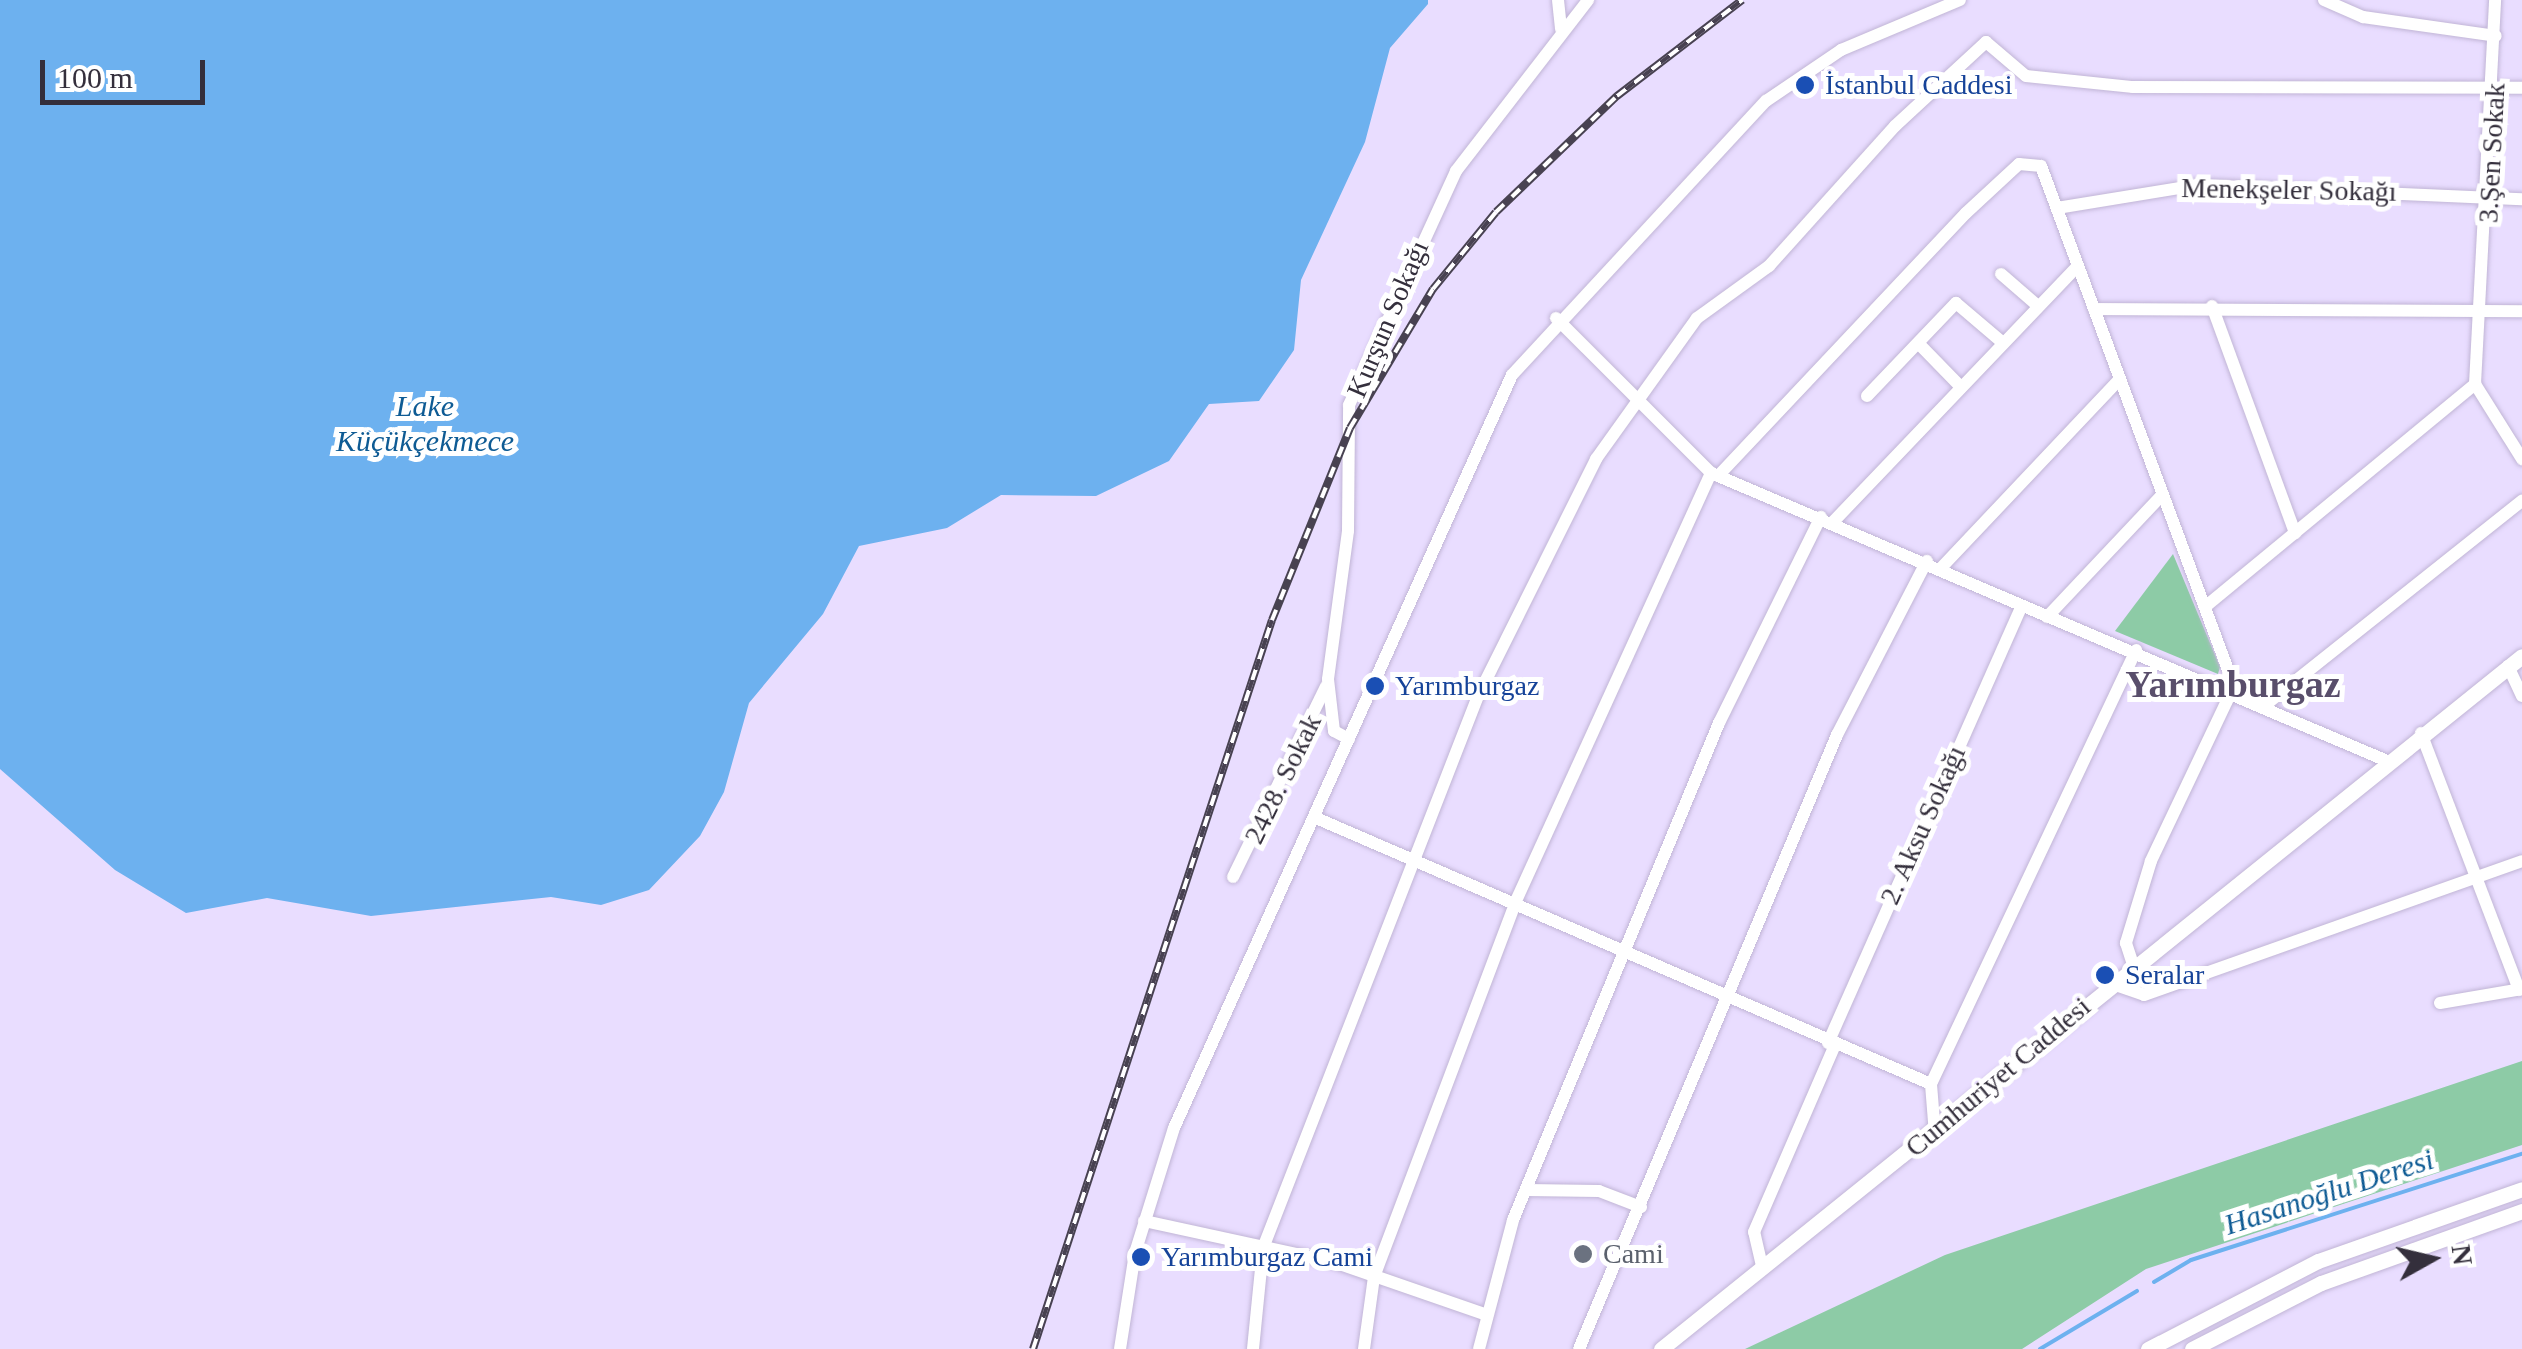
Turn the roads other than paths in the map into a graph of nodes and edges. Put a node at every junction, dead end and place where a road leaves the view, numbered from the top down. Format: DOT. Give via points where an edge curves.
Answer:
graph roads {
  1 [pos="1558,0"];
  2 [pos="1588,0"];
  3 [pos="1960,0"];
  4 [pos="2324,0"];
  5 [pos="2495,0"];
  6 [pos="1561,29"];
  7 [pos="2496,36"];
  8 [pos="2497,86"];
  9 [pos="2522,88"];
  10 [pos="2491,195"];
  11 [pos="2522,200"];
  12 [pos="2058,208"];
  13 [pos="2078,266"];
  14 [pos="2000,274"];
  15 [pos="2038,306"];
  16 [pos="2212,306"];
  17 [pos="2483,306"];
  18 [pos="2094,309"];
  19 [pos="2522,311"];
  20 [pos="1556,318"];
  21 [pos="2003,343"];
  22 [pos="1919,344"];
  23 [pos="2119,380"];
  24 [pos="2476,384"];
  25 [pos="1961,387"];
  26 [pos="1866,396"];
  27 [pos="1641,398"];
  28 [pos="2522,459"];
  29 [pos="1714,475"];
  30 [pos="2161,496"];
  31 [pos="2522,501"];
  32 [pos="1827,520"];
  33 [pos="2295,533"];
  34 [pos="1927,561"];
  35 [pos="1941,568"];
  36 [pos="2206,606"];
  37 [pos="2021,608"];
  38 [pos="2047,617"];
  39 [pos="2136,650"];
  40 [pos="2522,656"];
  41 [pos="2508,666"];
  42 [pos="1328,679"];
  43 [pos="2234,691"];
  44 [pos="2522,696"];
  45 [pos="2264,706"];
  46 [pos="2421,733"];
  47 [pos="1349,739"];
  48 [pos="2385,760"];
  49 [pos="1316,818"];
  50 [pos="1417,858"];
  51 [pos="2522,861"];
  52 [pos="2478,871"];
  53 [pos="1233,876"];
  54 [pos="1515,903"];
  55 [pos="1627,955"];
  56 [pos="2133,965"];
  57 [pos="2110,983"];
  58 [pos="2520,990"];
  59 [pos="1729,998"];
  60 [pos="2440,1002"];
  61 [pos="1831,1045"];
  62 [pos="1931,1084"];
  63 [pos="1935,1134"];
  64 [pos="2522,1189"];
  65 [pos="1526,1190"];
  66 [pos="1641,1207"];
  67 [pos="2522,1212"];
  68 [pos="1144,1221"];
  69 [pos="1263,1248"];
  70 [pos="1762,1266"];
  71 [pos="1374,1277"];
  72 [pos="1484,1314"];
  73 [pos="1120,1349"];
  74 [pos="1253,1349"];
  75 [pos="1364,1349"];
  76 [pos="1480,1349"];
  77 [pos="1579,1349"];
  78 [pos="1661,1349"];
  79 [pos="2148,1349"];
  80 [pos="2192,1349"];
  1 -- 6 [label="street"];
  2 -- 6 [label="street, Kurşun Sokağı"];
  3 -- 20 [label="street" via="1842,50 1766,102"];
  4 -- 7 [label="street" via="2362,18"];
  5 -- 7 [label="street, 3.Şen Sokak"];
  6 -- 42 [label="street, Kurşun Sokağı" via="1456,171 1349,405 1348,531"];
  7 -- 8 [label="street, 3.Şen Sokak"];
  8 -- 9 [label="street"];
  8 -- 10 [label="street, 3.Şen Sokak"];
  8 -- 27 [label="street" via="2134,87 2026,76 1986,42 1895,126 1769,266 1698,318"];
  10 -- 11 [label="street, Menekşeler Sokağı"];
  10 -- 12 [label="street, Menekşeler Sokağı" via="2197,185"];
  10 -- 17 [label="street, 3.Şen Sokak"];
  12 -- 13 [label="street"];
  12 -- 29 [label="street" via="2041,166 2019,164"];
  13 -- 15 [label="street"];
  13 -- 18 [label="street"];
  14 -- 15 [label="street"];
  15 -- 21 [label="street"];
  16 -- 17 [label="street"];
  16 -- 18 [label="street"];
  16 -- 33 [label="street"];
  17 -- 19 [label="street"];
  17 -- 24 [label="street, 3.Şen Sokak"];
  18 -- 23 [label="street"];
  20 -- 27 [label="street"];
  20 -- 47 [label="street" via="1501,393"];
  21 -- 22 [label="street" via="1956,303"];
  21 -- 25 [label="street"];
  22 -- 25 [label="street"];
  22 -- 26 [label="street"];
  23 -- 30 [label="street"];
  23 -- 35 [label="street"];
  24 -- 28 [label="street"];
  24 -- 33 [label="street"];
  25 -- 32 [label="street"];
  27 -- 29 [label="street"];
  27 -- 50 [label="street" via="1596,460 1512,625"];
  29 -- 32 [label="street"];
  29 -- 54 [label="street"];
  30 -- 36 [label="street"];
  30 -- 38 [label="street"];
  31 -- 45 [label="street"];
  32 -- 34 [label="street"];
  32 -- 55 [label="street" via="1718,723"];
  33 -- 36 [label="street"];
  34 -- 35 [label="street"];
  34 -- 59 [label="street" via="1838,735"];
  35 -- 37 [label="street"];
  36 -- 43 [label="street"];
  37 -- 38 [label="street"];
  37 -- 61 [label="street, 2. Aksu Sokağı"];
  38 -- 39 [label="street"];
  39 -- 43 [label="street"];
  39 -- 62 [label="street"];
  40 -- 41 [label="main road, Cumhuriyet Caddesi"];
  41 -- 44 [label="street"];
  41 -- 46 [label="main road, Cumhuriyet Caddesi"];
  42 -- 47 [label="street, Kurşun Sokağı" via="1334,730"];
  42 -- 53 [label="street, 2428. Sokak"];
  43 -- 45 [label="street"];
  43 -- 56 [label="street" via="2151,860 2126,944"];
  45 -- 48 [label="street"];
  46 -- 48 [label="main road, Cumhuriyet Caddesi"];
  46 -- 52 [label="street"];
  47 -- 49 [label="street"];
  48 -- 56 [label="main road, Cumhuriyet Caddesi"];
  49 -- 50 [label="street"];
  49 -- 68 [label="street" via="1174,1128"];
  50 -- 54 [label="street"];
  50 -- 69 [label="street"];
  51 -- 52 [label="street"];
  52 -- 57 [label="street" via="2144,996"];
  52 -- 58 [label="street"];
  54 -- 55 [label="street"];
  54 -- 71 [label="street"];
  55 -- 59 [label="street"];
  55 -- 65 [label="street"];
  56 -- 57 [label="main road, Cumhuriyet Caddesi"];
  57 -- 63 [label="main road, Cumhuriyet Caddesi"];
  58 -- 60 [label="street"];
  59 -- 61 [label="street"];
  59 -- 66 [label="street"];
  61 -- 62 [label="street"];
  61 -- 70 [label="street, 2. Aksu Sokağı" via="1754,1232"];
  62 -- 63 [label="street"];
  63 -- 70 [label="main road, Cumhuriyet Caddesi"];
  64 -- 79 [label="main road" via="2318,1261"];
  65 -- 66 [label="street" via="1600,1191"];
  65 -- 72 [label="street"];
  66 -- 77 [label="street"];
  67 -- 80 [label="main road" via="2321,1283"];
  68 -- 69 [label="street"];
  68 -- 73 [label="street"];
  69 -- 71 [label="street"];
  69 -- 74 [label="street"];
  70 -- 78 [label="main road, Cumhuriyet Caddesi"];
  71 -- 72 [label="street"];
  71 -- 75 [label="street"];
  72 -- 76 [label="street"];
}
